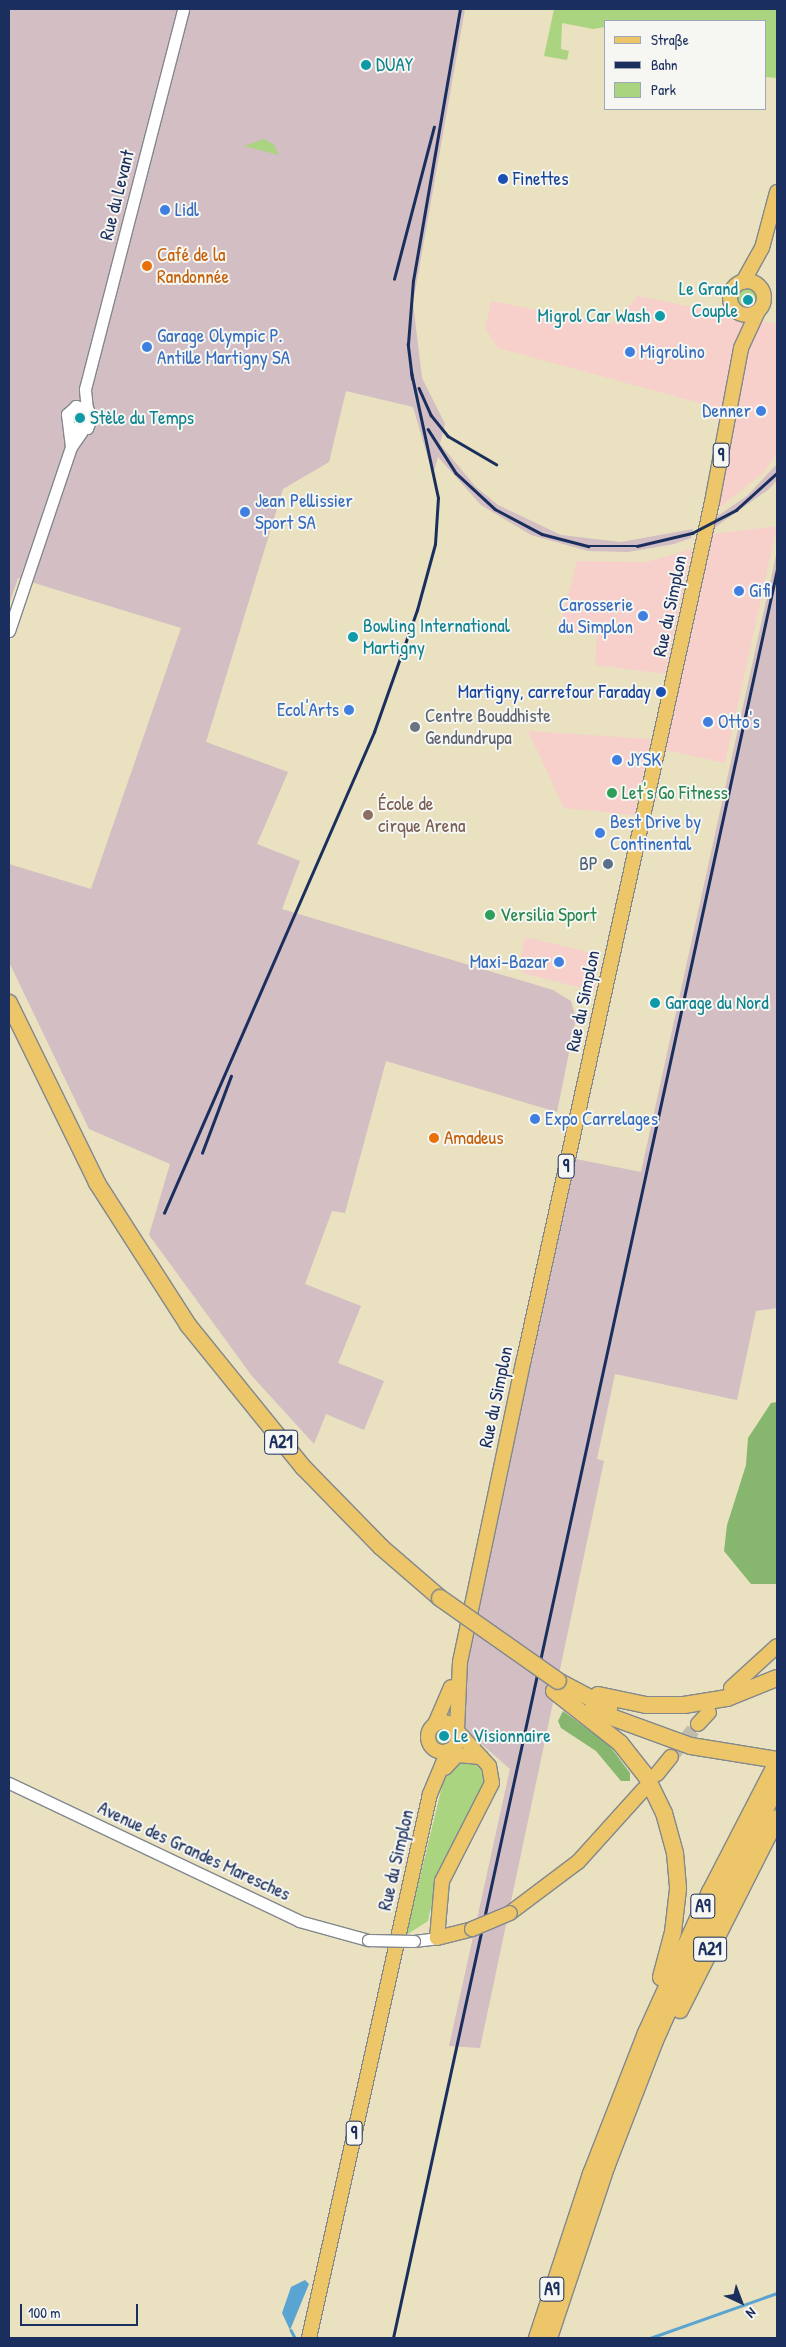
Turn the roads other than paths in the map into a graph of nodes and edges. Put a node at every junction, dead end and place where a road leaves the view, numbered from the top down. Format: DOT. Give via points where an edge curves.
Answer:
graph roads {
  1 [pos="183,9"];
  2 [pos="777,192"];
  3 [pos="762,248"];
  4 [pos="743,282"];
  5 [pos="761,290"];
  6 [pos="736,311"];
  7 [pos="758,311"];
  8 [pos="741,348"];
  9 [pos="85,389"];
  10 [pos="74,407"];
  11 [pos="87,409"];
  12 [pos="69,428"];
  13 [pos="82,431"];
  14 [pos="71,447"];
  15 [pos="9,632"];
  16 [pos="9,1003"];
  17 [pos="9,1031"];
  18 [pos="130,1248"];
  19 [pos="777,1646"];
  20 [pos="460,1662"];
  21 [pos="777,1678"];
  22 [pos="732,1688"];
  23 [pos="576,1696"];
  24 [pos="709,1712"];
  25 [pos="435,1724"];
  26 [pos="698,1724"];
  27 [pos="457,1731"];
  28 [pos="433,1748"];
  29 [pos="451,1750"];
  30 [pos="743,1752"];
  31 [pos="777,1752"];
  32 [pos="671,1756"];
  33 [pos="481,1757"];
  34 [pos="777,1761"];
  35 [pos="656,1774"];
  36 [pos="9,1783"];
  37 [pos="777,1786"];
  38 [pos="644,1790"];
  39 [pos="430,1794"];
  40 [pos="777,1818"];
  41 [pos="424,1824"];
  42 [pos="432,1939"];
  43 [pos="638,2054"];
  44 [pos="622,2125"];
  45 [pos="310,2336"];
  46 [pos="537,2338"];
  47 [pos="549,2338"];
  1 -- 9 [label="street, Rue du Levant"];
  2 -- 3 [label="main road, 9"];
  3 -- 4 [label="main road, 9"];
  3 -- 5 [label="main road, 9"];
  4 -- 5 [label="main road"];
  4 -- 6 [label="main road, 9" via="731,293"];
  5 -- 7 [label="main road, 9" via="763,301"];
  6 -- 7 [label="main road" via="746,315"];
  6 -- 8 [label="main road, Rue du Simplon / 9"];
  7 -- 8 [label="main road, Rue du Simplon / 9"];
  8 -- 20 [label="main road, Rue du Simplon / 9"];
  9 -- 10 [label="street, Rue du Levant"];
  9 -- 11 [label="street, Rue du Levant"];
  10 -- 11 [label="street"];
  10 -- 12 [label="street" via="66,416"];
  11 -- 13 [label="street" via="91,421"];
  12 -- 13 [label="street"];
  12 -- 14 [label="street"];
  13 -- 14 [label="street"];
  14 -- 15 [label="street"];
  16 -- 18 [label="highway, A21" via="66,1126"];
  17 -- 18 [label="highway, A21" via="64,1145"];
  18 -- 23 [label="highway, A21, bridge" via="211,1356 290,1452 374,1540 438,1604 556,1686"];
  19 -- 22 [label="main road"];
  20 -- 25 [label="main road, Rue du Simplon / 9"];
  20 -- 27 [label="main road, Rue du Simplon / 9"];
  21 -- 23 [label="highway, A21" via="727,1698 684,1705"];
  23 -- 30 [label="highway, A21" via="655,1735"];
  23 -- 43 [label="highway, A21" via="637,1762 660,1802 673,1843 678,1877 675,1921"];
  24 -- 26 [label="main road"];
  25 -- 27 [label="main road" via="446,1722"];
  25 -- 28 [label="main road, 9" via="428,1737"];
  27 -- 29 [label="main road, 9"];
  27 -- 33 [label="main road"];
  28 -- 29 [label="main road"];
  28 -- 39 [label="main road, Rue du Simplon / 9"];
  29 -- 33 [label="main road"];
  29 -- 39 [label="main road, Rue du Simplon / 9"];
  30 -- 31 [label="highway, A21"];
  30 -- 34 [label="highway, A21"];
  32 -- 35 [label="main road"];
  33 -- 41 [label="main road" via="462,1754 448,1762"];
  33 -- 42 [label="main road" via="492,1774 491,1788 445,1873"];
  34 -- 43 [label="highway, A9" via="710,1892"];
  36 -- 42 [label="street, Avenue des Grandes Maresches, bridge" via="299,1921 368,1940"];
  37 -- 44 [label="highway, A9" via="686,1969"];
  38 -- 42 [label="main road, bridge" via="573,1866 510,1913 461,1933"];
  39 -- 41 [label="main road, Rue du Simplon / 9"];
  40 -- 44 [label="highway, A21"];
  41 -- 45 [label="main road, Rue du Simplon / 9"];
  43 -- 46 [label="highway, A9" via="581,2204"];
  44 -- 47 [label="highway, A9"];
}
